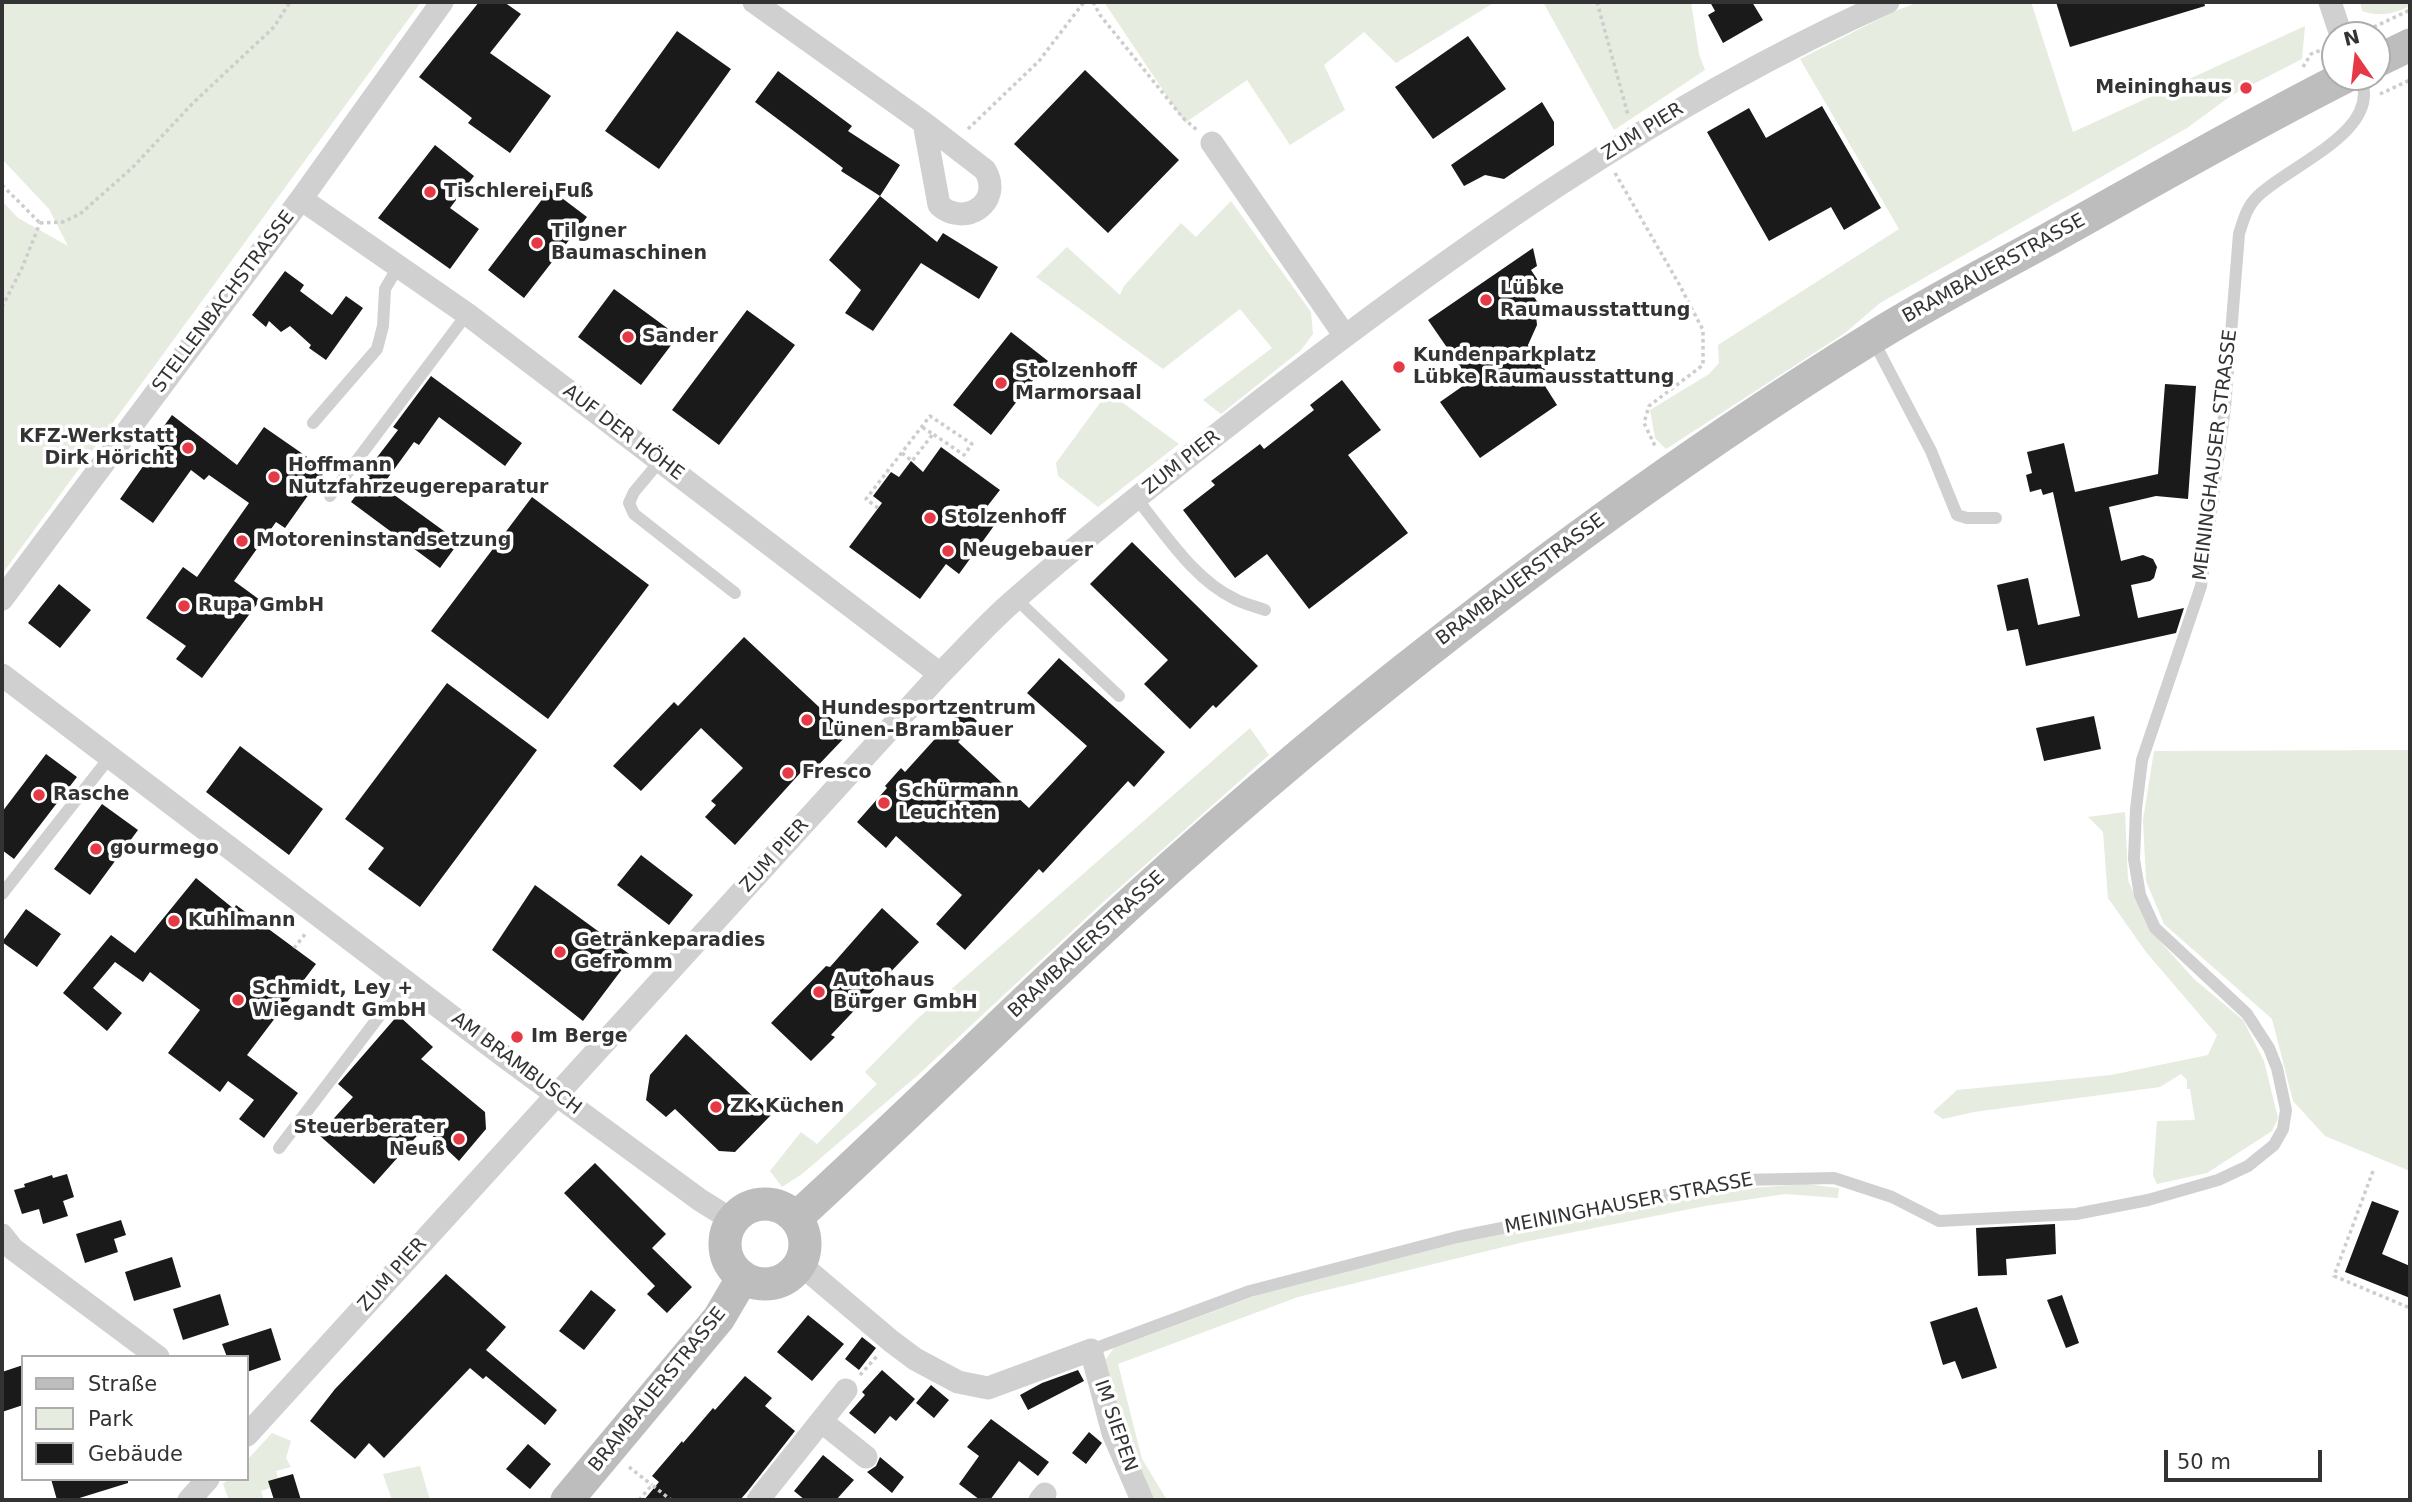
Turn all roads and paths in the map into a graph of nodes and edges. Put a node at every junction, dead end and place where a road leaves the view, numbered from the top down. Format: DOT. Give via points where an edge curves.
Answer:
graph roads {
  1 [pos="290,2"];
  2 [pos="442,2"];
  3 [pos="754,2"];
  4 [pos="1084,2"];
  5 [pos="1093,2"];
  6 [pos="1597,2"];
  7 [pos="1888,2"];
  8 [pos="2330,2"];
  9 [pos="2410,10"];
  10 [pos="2336,21"];
  11 [pos="2386,21"];
  12 [pos="2410,46"];
  13 [pos="2391,55"];
  14 [pos="2410,80"];
  15 [pos="2391,83"];
  16 [pos="2348,91"];
  17 [pos="2354,91"];
  18 [pos="924,123"];
  19 [pos="1639,134"];
  20 [pos="1212,143"];
  21 [pos="955,146"];
  22 [pos="1606,156"];
  23 [pos="2,185"];
  24 [pos="7,190"];
  25 [pos="2,193"];
  26 [pos="301,199"];
  27 [pos="40,223"];
  28 [pos="398,267"];
  29 [pos="2,307"];
  30 [pos="467,314"];
  31 [pos="1345,336"];
  32 [pos="1872,338"];
  33 [pos="313,423"];
  34 [pos="921,427"];
  35 [pos="933,434"];
  36 [pos="902,453"];
  37 [pos="660,461"];
  38 [pos="1668,473"];
  39 [pos="330,496"];
  40 [pos="1136,498"];
  41 [pos="878,508"];
  42 [pos="1996,519"];
  43 [pos="735,593"];
  44 [pos="2,598"];
  45 [pos="1016,599"];
  46 [pos="1265,610"];
  47 [pos="940,674"];
  48 [pos="2,675"];
  49 [pos="1119,696"];
  50 [pos="110,757"];
  51 [pos="2,894"];
  52 [pos="406,981"];
  53 [pos="557,1094"];
  54 [pos="279,1148"];
  55 [pos="2373,1171"];
  56 [pos="796,1218"];
  57 [pos="732,1220"];
  58 [pos="5,1247"];
  59 [pos="800,1264"];
  60 [pos="743,1277"];
  61 [pos="2410,1308"];
  62 [pos="891,1341"];
  63 [pos="1091,1350"];
  64 [pos="155,1355"];
  65 [pos="846,1390"];
  66 [pos="821,1421"];
  67 [pos="249,1428"];
  68 [pos="866,1457"];
  69 [pos="206,1481"];
  70 [pos="189,1500"];
  71 [pos="567,1500"];
  72 [pos="639,1500"];
  73 [pos="671,1500"];
  74 [pos="758,1500"];
  75 [pos="1142,1500"];
  1 -- 27 [label="path" via="274,27 80,214 63,222"];
  2 -- 26 [label="street, STELLENBACHSTRASSE"];
  3 -- 18 [label="street"];
  4 -- 21 [label="path" via="1039,61"];
  5 -- 20 [label="path" via="1183,118"];
  6 -- 19 [label="path" via="1628,116"];
  7 -- 19 [label="street, ZUM PIER" via="1762,62"];
  8 -- 10 [label="street"];
  9 -- 11 [label="path"];
  12 -- 13 [label="main road"];
  14 -- 15 [label="path"];
  16 -- 32 [label="main road, BRAMBAUERSTRASSE" via="2245,128"];
  17 -- 63 [label="lane, MEININGHAUSER STRASSE" via="2356,120 2339,139 2257,196 2239,234 2225,408 2201,586 2142,760 2136,809 2134,859 2140,895 2155,928 2246,1014 2269,1048 2286,1110 2274,1145 2248,1166 2218,1180 2148,1200 2076,1213 1939,1221 1892,1197 1834,1178 1740,1180 1457,1237 1250,1291"];
  18 -- 21 [label="street"];
  18 -- 21 [label="street" via="939,205 946,212 967,213 985,202 991,180"];
  19 -- 22 [label="street, ZUM PIER"];
  20 -- 31 [label="street"];
  22 -- 31 [label="street, ZUM PIER"];
  22 -- 38 [label="path" via="1703,331 1703,365 1649,406 1644,423"];
  23 -- 24 [label="path"];
  24 -- 25 [label="path"];
  24 -- 27 [label="path"];
  26 -- 28 [label="street, AUF DER HÖHE"];
  26 -- 44 [label="street, STELLENBACHSTRASSE"];
  27 -- 29 [label="path"];
  28 -- 30 [label="street, AUF DER HÖHE"];
  28 -- 33 [label="lane" via="385,289 377,349"];
  30 -- 37 [label="street, AUF DER HÖHE"];
  30 -- 39 [label="lane"];
  31 -- 40 [label="street, ZUM PIER"];
  32 -- 38 [label="main road, BRAMBAUERSTRASSE"];
  32 -- 42 [label="lane" via="1931,452 1957,515"];
  34 -- 35 [label="path"];
  34 -- 35 [label="path" via="930,416 972,443 964,455"];
  34 -- 36 [label="path"];
  35 -- 36 [label="path" via="912,461"];
  36 -- 41 [label="path" via="866,499"];
  37 -- 43 [label="lane" via="634,492 629,503 634,514"];
  37 -- 47 [label="street, AUF DER HÖHE"];
  38 -- 56 [label="main road, BRAMBAUERSTRASSE" via="1486,605 1214,828"];
  40 -- 45 [label="street, ZUM PIER"];
  40 -- 46 [label="lane" via="1211,584 1236,600"];
  45 -- 47 [label="street, ZUM PIER"];
  45 -- 49 [label="lane"];
  47 -- 53 [label="street, ZUM PIER"];
  48 -- 50 [label="street, AM BRAMBUSCH"];
  50 -- 51 [label="lane"];
  50 -- 52 [label="street, AM BRAMBUSCH"];
  52 -- 53 [label="street, AM BRAMBUSCH"];
  52 -- 54 [label="lane"];
  53 -- 57 [label="street, AM BRAMBUSCH"];
  53 -- 67 [label="street, ZUM PIER"];
  55 -- 61 [label="path" via="2334,1276"];
  56 -- 57 [label="main road" via="764,1203 741,1211"];
  56 -- 59 [label="main road" via="804,1236"];
  57 -- 60 [label="main road" via="725,1251"];
  58 -- 64 [label="street"];
  59 -- 60 [label="main road" via="781,1281 755,1283"];
  59 -- 62 [label="street, MEININGHAUSER STRASSE"];
  60 -- 71 [label="main road, BRAMBAUERSTRASSE" via="719,1318"];
  62 -- 63 [label="street, MEININGHAUSER STRASSE" via="958,1382 989,1388"];
  62 -- 65 [label="path"];
  63 -- 75 [label="street, IM SIEPEN" via="1114,1433"];
  65 -- 66 [label="street"];
  66 -- 68 [label="street"];
  66 -- 74 [label="street"];
  69 -- 70 [label="street"];
  72 -- 73 [label="path" via="652,1485"];
}
